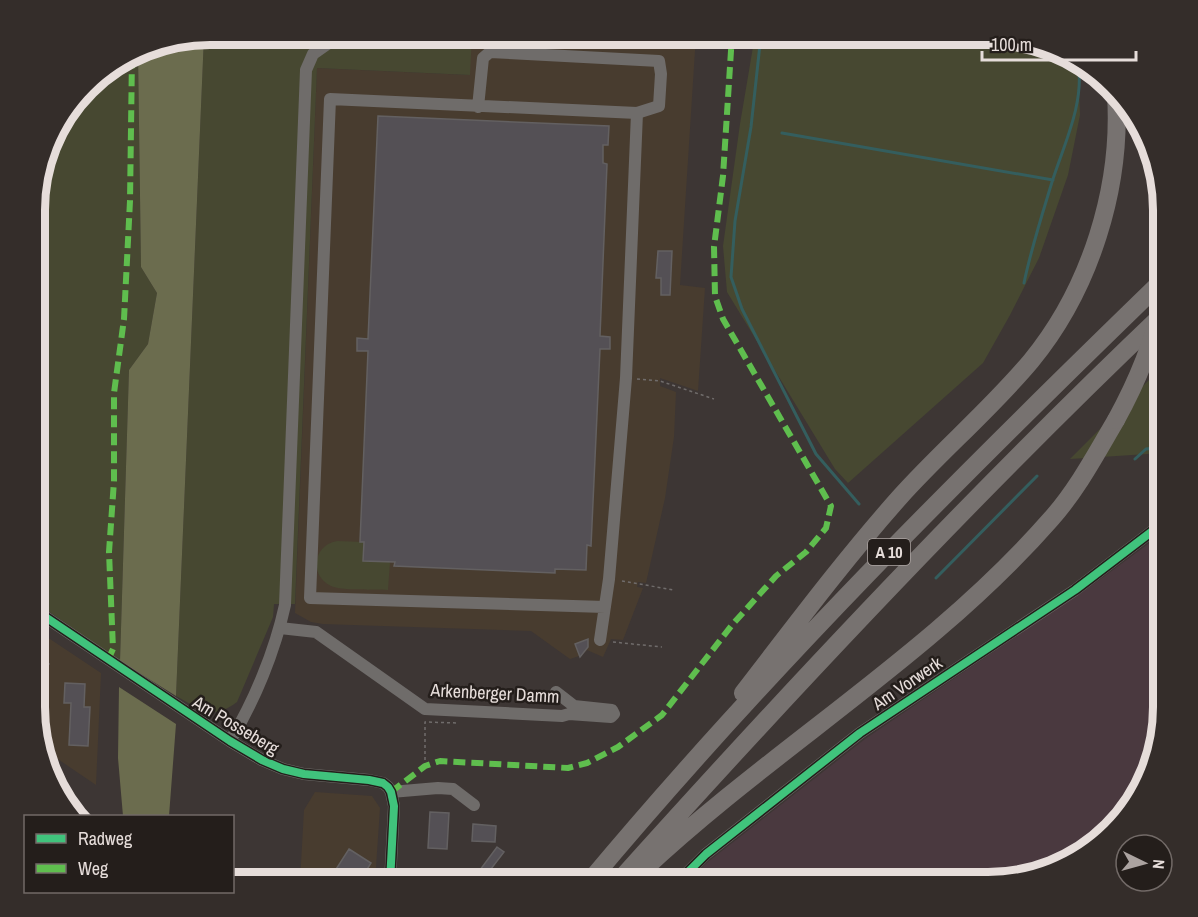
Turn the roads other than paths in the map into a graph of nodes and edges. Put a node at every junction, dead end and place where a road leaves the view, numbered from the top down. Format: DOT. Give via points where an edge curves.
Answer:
graph roads {
  1 [pos="325,45"];
  2 [pos="1116,106"];
  3 [pos="478,107"];
  4 [pos="637,113"];
  5 [pos="1153,290"];
  6 [pos="1153,324"];
  7 [pos="1153,335"];
  8 [pos="1153,531"];
  9 [pos="605,606"];
  10 [pos="45,617"];
  11 [pos="280,628"];
  12 [pos="600,640"];
  13 [pos="556,692"];
  14 [pos="230,741"];
  15 [pos="690,767"];
  16 [pos="391,792"];
  17 [pos="474,805"];
  18 [pos="391,872"];
  19 [pos="598,872"];
  20 [pos="627,872"];
  21 [pos="641,872"];
  22 [pos="688,872"];
  1 -- 11 [label="street" via="313,54 306,70 285,605"];
  2 -- 15 [label="highway" via="1116,146 1108,201 1086,269 1064,313 1031,360 991,405 866,535 732,706"];
  3 -- 4 [label="street"];
  3 -- 4 [label="street" via="483,58 490,52 659,61 658,106"];
  3 -- 9 [label="street" via="330,99 310,598"];
  4 -- 9 [label="street" via="626,378"];
  5 -- 15 [label="highway, A 10" via="910,530"];
  6 -- 20 [label="highway, A 10" via="940,534"];
  7 -- 21 [label="highway, bridge" via="1135,386 1052,518 950,619 749,779"];
  8 -- 22 [label="street, Am Vorwerk" via="1075,590 860,733"];
  9 -- 12 [label="street"];
  10 -- 14 [label="street, Am Posseberg"];
  11 -- 13 [label="street, Arkenberger Damm" via="320,631 425,709 562,716 571,710"];
  11 -- 14 [label="street" via="245,716"];
  14 -- 16 [label="street, Am Posseberg" via="283,769 376,781"];
  15 -- 19 [label="highway, A 10"];
  16 -- 17 [label="street" via="453,789"];
  16 -- 18 [label="street" via="394,812"];
}
